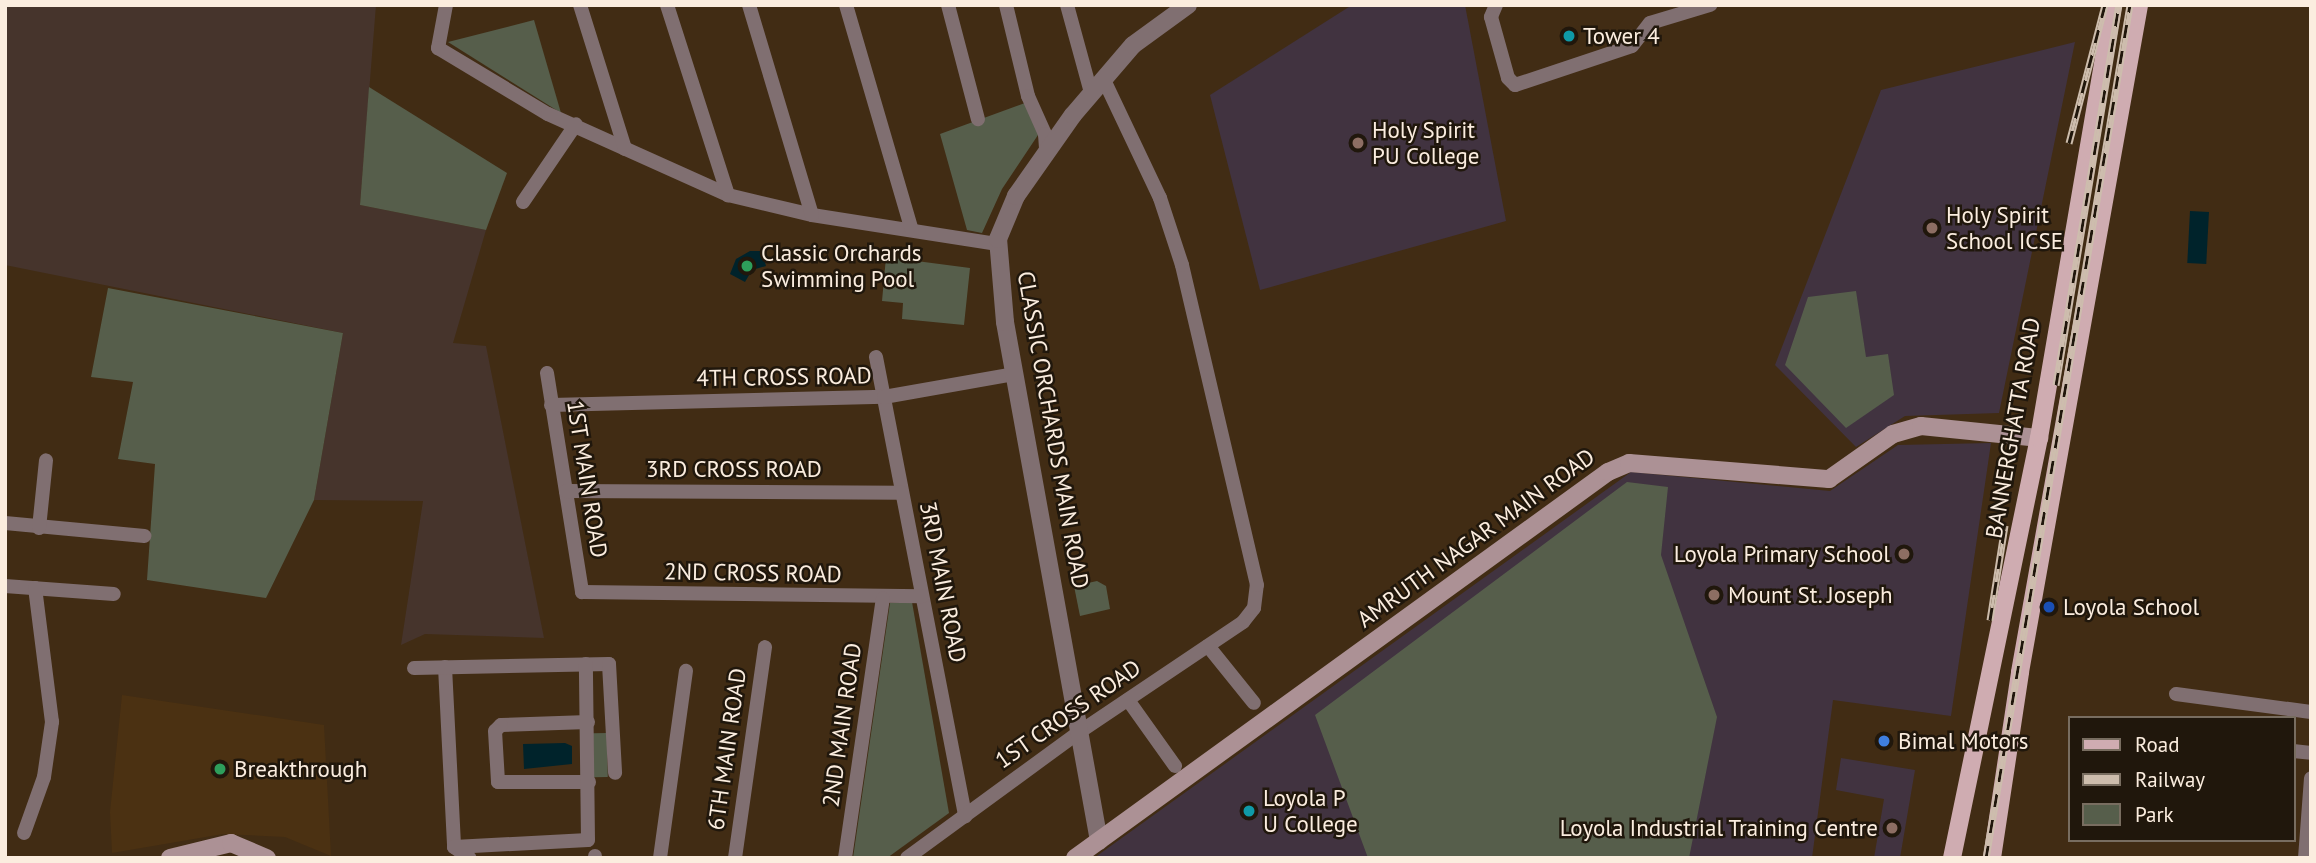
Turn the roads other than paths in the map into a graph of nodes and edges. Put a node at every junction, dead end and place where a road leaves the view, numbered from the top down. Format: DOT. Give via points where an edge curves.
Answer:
graph roads {
  1 [pos="446,5"];
  2 [pos="580,5"];
  3 [pos="667,5"];
  4 [pos="749,5"];
  5 [pos="846,5"];
  6 [pos="948,5"];
  7 [pos="1006,5"];
  8 [pos="1068,5"];
  9 [pos="1170,5"];
  10 [pos="1188,5"];
  11 [pos="1496,5"];
  12 [pos="1710,5"];
  13 [pos="2113,5"];
  14 [pos="2139,5"];
  15 [pos="1094,84"];
  16 [pos="978,118"];
  17 [pos="576,124"];
  18 [pos="1046,141"];
  19 [pos="625,149"];
  20 [pos="727,195"];
  21 [pos="523,202"];
  22 [pos="812,215"];
  23 [pos="912,230"];
  24 [pos="993,243"];
  25 [pos="876,357"];
  26 [pos="547,373"];
  27 [pos="1010,375"];
  28 [pos="884,397"];
  29 [pos="551,405"];
  30 [pos="2039,438"];
  31 [pos="46,460"];
  32 [pos="566,491"];
  33 [pos="902,494"];
  34 [pos="5,523"];
  35 [pos="39,528"];
  36 [pos="144,536"];
  37 [pos="5,586"];
  38 [pos="35,588"];
  39 [pos="582,592"];
  40 [pos="114,594"];
  41 [pos="922,596"];
  42 [pos="883,599"];
  43 [pos="1208,646"];
  44 [pos="765,647"];
  45 [pos="586,664"];
  46 [pos="445,667"];
  47 [pos="1992,667"];
  48 [pos="414,668"];
  49 [pos="685,671"];
  50 [pos="2020,672"];
  51 [pos="2176,694"];
  52 [pos="1128,700"];
  53 [pos="1254,703"];
  54 [pos="2311,712"];
  55 [pos="588,722"];
  56 [pos="1078,729"];
  57 [pos="1175,766"];
  58 [pos="615,773"];
  59 [pos="2311,778"];
  60 [pos="589,782"];
  61 [pos="965,816"];
  62 [pos="24,833"];
  63 [pos="2303,836"];
  64 [pos="1099,841"];
  65 [pos="454,847"];
  66 [pos="207,853"];
  67 [pos="258,855"];
  68 [pos="170,858"];
  69 [pos="470,858"];
  70 [pos="660,858"];
  71 [pos="735,858"];
  72 [pos="845,858"];
  73 [pos="907,858"];
  74 [pos="1074,858"];
  75 [pos="1952,858"];
  76 [pos="1992,858"];
  77 [pos="2305,858"];
  1 -- 17 [label="street" via="438,48 548,114"];
  2 -- 19 [label="street"];
  3 -- 20 [label="street"];
  4 -- 22 [label="street"];
  5 -- 23 [label="street"];
  6 -- 16 [label="street"];
  7 -- 18 [label="street" via="1028,96"];
  8 -- 15 [label="street"];
  9 -- 15 [label="street, CLASSIC ORCHARDS MAIN ROAD" via="1127,38"];
  10 -- 15 [label="street, CLASSIC ORCHARDS MAIN ROAD" via="1148,33"];
  11 -- 12 [label="street" via="1491,17 1508,78 1515,85 1632,46 1650,23"];
  13 -- 30 [label="main road, BANNERGHATTA ROAD"];
  14 -- 50 [label="main road"];
  15 -- 18 [label="street, CLASSIC ORCHARDS MAIN ROAD"];
  15 -- 43 [label="street, 1ST CROSS ROAD" via="1160,198 1182,265 1257,585 1254,608 1243,622"];
  17 -- 19 [label="street"];
  17 -- 21 [label="street"];
  18 -- 24 [label="street, CLASSIC ORCHARDS MAIN ROAD" via="1007,191"];
  19 -- 20 [label="street"];
  20 -- 22 [label="street"];
  22 -- 23 [label="street"];
  23 -- 24 [label="street"];
  24 -- 27 [label="street, CLASSIC ORCHARDS MAIN ROAD"];
  25 -- 28 [label="street, 3RD MAIN ROAD"];
  26 -- 29 [label="street, 1ST MAIN ROAD"];
  27 -- 28 [label="street, 4TH CROSS ROAD"];
  27 -- 56 [label="street, CLASSIC ORCHARDS MAIN ROAD" via="1069,710"];
  28 -- 29 [label="street, 4TH CROSS ROAD"];
  28 -- 33 [label="street, 3RD MAIN ROAD"];
  29 -- 32 [label="street, 1ST MAIN ROAD"];
  30 -- 47 [label="main road, BANNERGHATTA ROAD"];
  30 -- 64 [label="main road, AMRUTH NAGAR MAIN ROAD" via="1921,426 1893,434 1829,479 1629,463 1608,472"];
  31 -- 35 [label="street"];
  32 -- 33 [label="street, 3RD CROSS ROAD"];
  32 -- 39 [label="street, 1ST MAIN ROAD"];
  33 -- 41 [label="street, 3RD MAIN ROAD"];
  34 -- 35 [label="street"];
  35 -- 36 [label="street"];
  37 -- 38 [label="street"];
  38 -- 40 [label="street"];
  38 -- 62 [label="street" via="52,722 44,777"];
  39 -- 42 [label="street, 2ND CROSS ROAD"];
  41 -- 42 [label="street, 2ND CROSS ROAD"];
  41 -- 61 [label="street, 3RD MAIN ROAD"];
  42 -- 72 [label="street, 2ND MAIN ROAD"];
  43 -- 52 [label="street, 1ST CROSS ROAD"];
  43 -- 53 [label="street"];
  44 -- 71 [label="street, 6TH MAIN ROAD"];
  45 -- 46 [label="street"];
  45 -- 55 [label="street"];
  45 -- 58 [label="street" via="612,668"];
  46 -- 48 [label="street"];
  46 -- 65 [label="street"];
  47 -- 50 [label="main road"];
  47 -- 75 [label="main road, BANNERGHATTA ROAD"];
  49 -- 70 [label="street"];
  50 -- 76 [label="main road"];
  51 -- 54 [label="street"];
  52 -- 56 [label="street, 1ST CROSS ROAD"];
  52 -- 57 [label="street"];
  55 -- 60 [label="street"];
  55 -- 60 [label="street" via="501,725 495,731 498,782"];
  56 -- 61 [label="street, 1ST CROSS ROAD"];
  56 -- 64 [label="street, CLASSIC ORCHARDS MAIN ROAD"];
  59 -- 63 [label="street"];
  60 -- 65 [label="street" via="588,839"];
  61 -- 73 [label="street, 1ST CROSS ROAD"];
  63 -- 77 [label="street"];
  64 -- 74 [label="main road, AMRUTH NAGAR MAIN ROAD"];
  65 -- 69 [label="street"];
  66 -- 67 [label="main road" via="231,843"];
  66 -- 68 [label="main road"];
}
